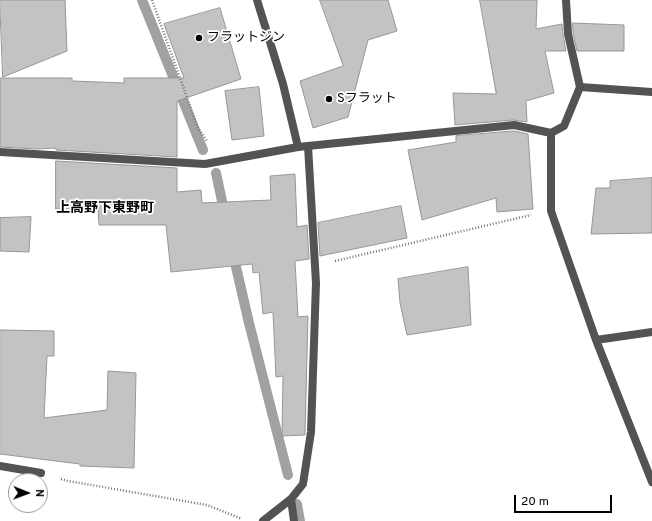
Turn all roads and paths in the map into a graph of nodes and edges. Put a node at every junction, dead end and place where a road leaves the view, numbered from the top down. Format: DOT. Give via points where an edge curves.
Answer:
graph roads {
  1 [pos="152,0"];
  2 [pos="256,0"];
  3 [pos="566,0"];
  4 [pos="580,87"];
  5 [pos="652,92"];
  6 [pos="551,133"];
  7 [pos="308,146"];
  8 [pos="298,147"];
  9 [pos="0,152"];
  10 [pos="220,162"];
  11 [pos="551,211"];
  12 [pos="316,266"];
  13 [pos="652,332"];
  14 [pos="596,340"];
  15 [pos="0,466"];
  16 [pos="41,472"];
  17 [pos="652,482"];
  18 [pos="291,499"];
  19 [pos="246,521"];
  20 [pos="263,521"];
  21 [pos="294,521"];
  1 -- 10 [label="path" via="198,128"];
  2 -- 8 [label="street" via="283,84"];
  3 -- 4 [label="street" via="568,34"];
  4 -- 5 [label="street"];
  4 -- 6 [label="street" via="564,126"];
  6 -- 7 [label="street" via="514,125"];
  6 -- 11 [label="street"];
  7 -- 8 [label="street"];
  7 -- 12 [label="street"];
  8 -- 10 [label="street"];
  9 -- 10 [label="street" via="205,164"];
  11 -- 12 [label="path"];
  11 -- 14 [label="street"];
  12 -- 18 [label="street" via="310,432 302,484"];
  13 -- 14 [label="street"];
  14 -- 17 [label="street"];
  15 -- 16 [label="street"];
  16 -- 19 [label="path" via="68,482 207,505"];
  18 -- 20 [label="street"];
  18 -- 21 [label="street"];
}
